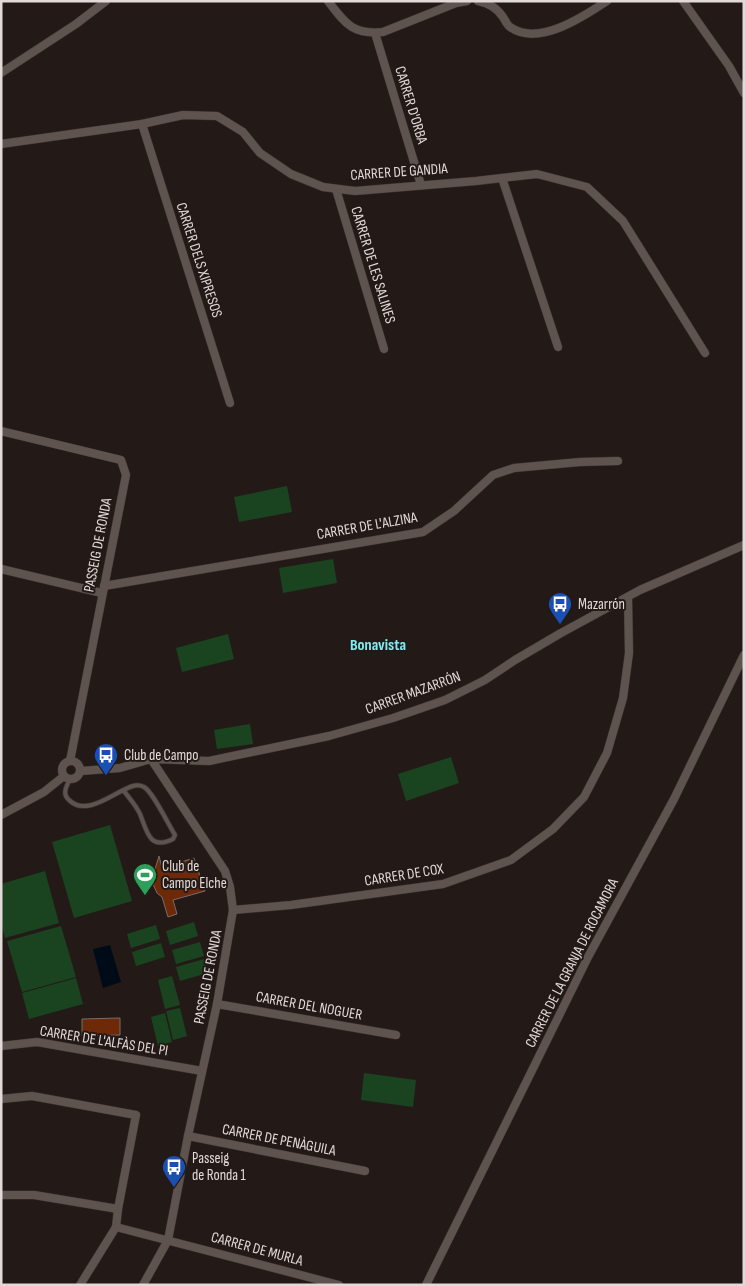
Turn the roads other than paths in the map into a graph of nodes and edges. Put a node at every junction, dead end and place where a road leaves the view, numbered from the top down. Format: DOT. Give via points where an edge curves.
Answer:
graph roads {
  1 [pos="106,1"];
  2 [pos="328,1"];
  3 [pos="467,1"];
  4 [pos="478,1"];
  5 [pos="607,1"];
  6 [pos="683,1"];
  7 [pos="375,33"];
  8 [pos="1,73"];
  9 [pos="744,93"];
  10 [pos="142,124"];
  11 [pos="1,144"];
  12 [pos="502,178"];
  13 [pos="421,185"];
  14 [pos="336,189"];
  15 [pos="558,348"];
  16 [pos="384,349"];
  17 [pos="705,353"];
  18 [pos="230,403"];
  19 [pos="2,429"];
  20 [pos="618,461"];
  21 [pos="744,545"];
  22 [pos="1,569"];
  23 [pos="103,590"];
  24 [pos="628,597"];
  25 [pos="744,656"];
  26 [pos="151,759"];
  27 [pos="70,761"];
  28 [pos="81,771"];
  29 [pos="67,778"];
  30 [pos="124,791"];
  31 [pos="1,815"];
  32 [pos="233,910"];
  33 [pos="218,1004"];
  34 [pos="396,1034"];
  35 [pos="1,1046"];
  36 [pos="202,1071"];
  37 [pos="1,1099"];
  38 [pos="188,1136"];
  39 [pos="365,1171"];
  40 [pos="1,1195"];
  41 [pos="118,1209"];
  42 [pos="116,1227"];
  43 [pos="168,1240"];
  44 [pos="329,1284"];
  45 [pos="80,1285"];
  46 [pos="143,1285"];
  47 [pos="339,1285"];
  48 [pos="426,1285"];
  1 -- 8 [label="street"];
  2 -- 7 [label="street" via="345,24 362,32"];
  3 -- 7 [label="street"];
  4 -- 5 [label="street" via="499,11 510,27 526,33 549,33"];
  6 -- 9 [label="street"];
  7 -- 13 [label="street, CARRER D'ORBA"];
  10 -- 11 [label="street, CARRER DE GANDIA"];
  10 -- 14 [label="street, CARRER DE GANDIA" via="183,115 217,116 243,132 260,153 291,174"];
  10 -- 18 [label="street, CARRER DELS XIPRESOS"];
  12 -- 13 [label="street, CARRER DE GANDIA"];
  12 -- 15 [label="street"];
  12 -- 17 [label="street, CARRER DE GANDIA" via="537,174 587,187 623,221"];
  13 -- 14 [label="street, CARRER DE GANDIA" via="355,191"];
  14 -- 16 [label="street, CARRER DE LES SALINES"];
  19 -- 23 [label="street, PASSEIG DE RONDA" via="121,460 126,475"];
  20 -- 23 [label="street, CARRER DE L'ALZINA" via="514,468 493,475 454,512 423,532"];
  21 -- 24 [label="street, CARRER MAZARRÓN"];
  22 -- 23 [label="street, CARRER DE L'ALZINA"];
  23 -- 27 [label="street, PASSEIG DE RONDA"];
  24 -- 26 [label="street, CARRER MAZARRÓN" via="485,680 445,700 393,718 330,736 209,761"];
  24 -- 32 [label="street, CARRER DE COX" via="629,652 623,698 607,753 584,797 553,829 511,860 443,884"];
  25 -- 48 [label="street, CARRER DE LA GRANJA DE ROCAMORA" via="674,799 588,957"];
  26 -- 28 [label="street" via="120,768"];
  26 -- 32 [label="street, PASSEIG DE RONDA" via="225,871"];
  27 -- 28 [label="street" via="79,764"];
  27 -- 29 [label="street" via="63,766"];
  28 -- 29 [label="street" via="78,776"];
  29 -- 30 [label="lane" via="65,794 74,805 94,804"];
  29 -- 31 [label="street"];
  30 -- 30 [label="lane" via="139,812 151,839 157,842 173,839 175,835 149,791 134,785"];
  32 -- 33 [label="street, PASSEIG DE RONDA"];
  33 -- 34 [label="street, CARRER DEL NOGUER"];
  33 -- 36 [label="street, PASSEIG DE RONDA"];
  35 -- 36 [label="street, CARRER DE L'ALFÀS DEL PI" via="38,1042"];
  36 -- 38 [label="street, PASSEIG DE RONDA"];
  37 -- 41 [label="street" via="32,1096 136,1115"];
  38 -- 39 [label="street, CARRER DE PENÀGUILA"];
  38 -- 43 [label="street, PASSEIG DE RONDA"];
  40 -- 41 [label="street" via="34,1195"];
  41 -- 42 [label="street"];
  42 -- 43 [label="street, CARRER DE MURLA"];
  42 -- 45 [label="street"];
  43 -- 44 [label="street, CARRER DE MURLA"];
  43 -- 46 [label="street, PASSEIG DE RONDA"];
  44 -- 47 [label="street, CARRER DE MURLA"];
}
